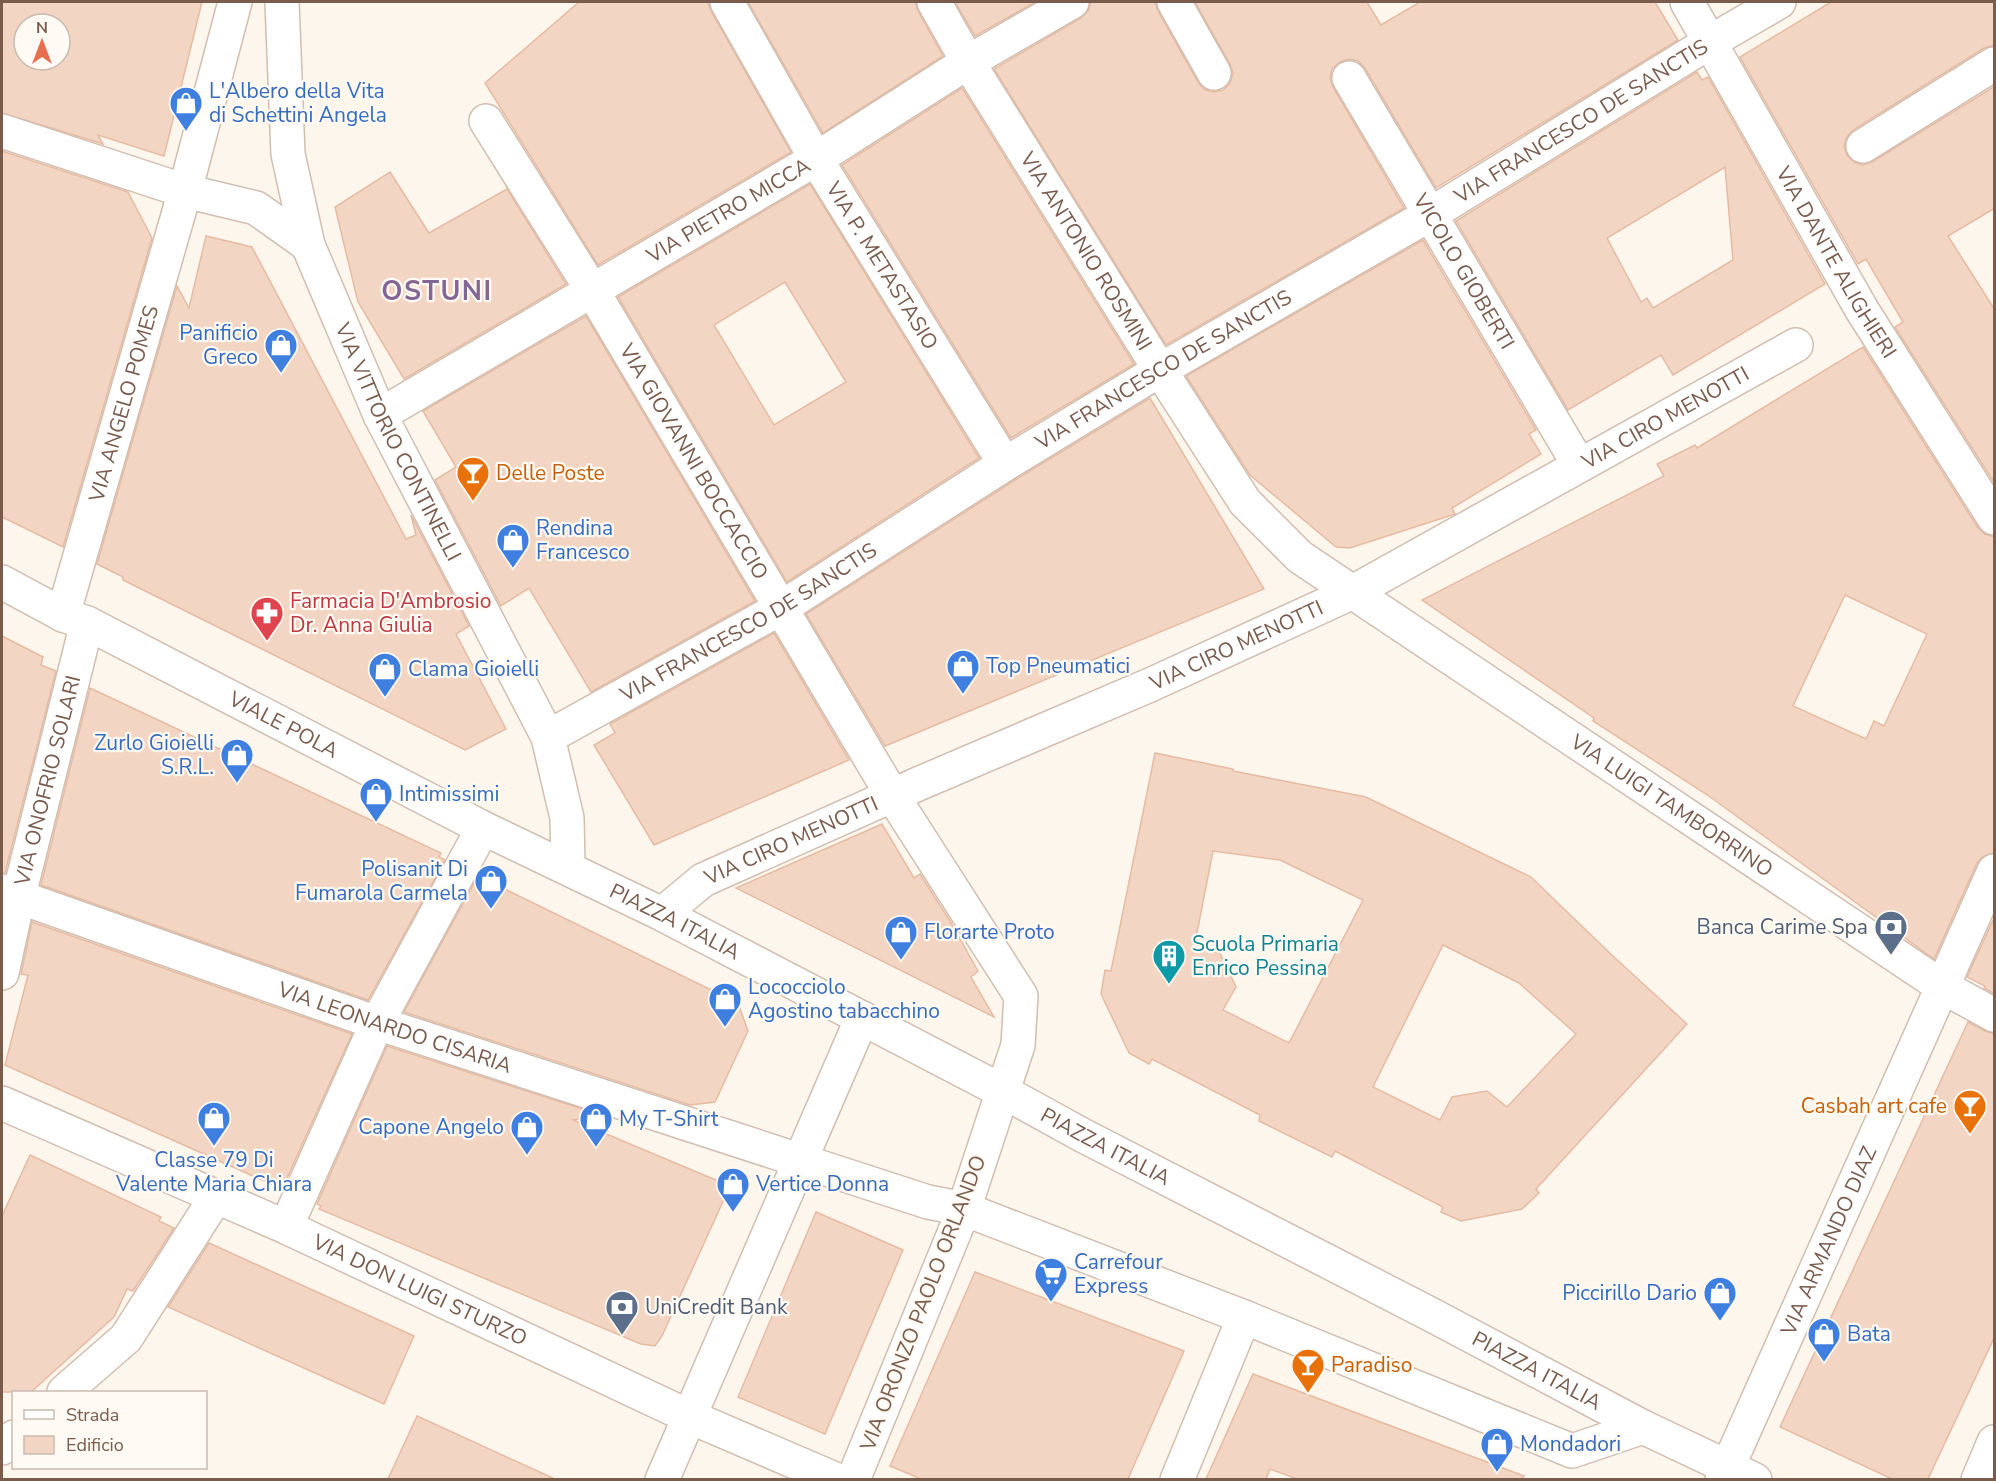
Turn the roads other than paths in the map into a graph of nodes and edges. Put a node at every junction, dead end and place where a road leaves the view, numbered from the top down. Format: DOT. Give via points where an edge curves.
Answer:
graph roads {
  1 [pos="235,2"];
  2 [pos="282,2"];
  3 [pos="727,2"];
  4 [pos="934,2"];
  5 [pos="1072,2"];
  6 [pos="1174,2"];
  7 [pos="1687,2"];
  8 [pos="1779,2"];
  9 [pos="1710,42"];
  10 [pos="968,62"];
  11 [pos="1995,64"];
  12 [pos="1214,73"];
  13 [pos="1349,78"];
  14 [pos="486,121"];
  15 [pos="2,131"];
  16 [pos="1863,146"];
  17 [pos="816,159"];
  18 [pos="185,191"];
  19 [pos="1429,215"];
  20 [pos="308,246"];
  21 [pos="592,290"];
  22 [pos="1796,345"];
  23 [pos="1160,370"];
  24 [pos="380,415"];
  25 [pos="1005,464"];
  26 [pos="1579,465"];
  27 [pos="1995,518"];
  28 [pos="2,582"];
  29 [pos="1351,593"];
  30 [pos="781,608"];
  31 [pos="75,619"];
  32 [pos="548,737"];
  33 [pos="892,795"];
  34 [pos="483,828"];
  35 [pos="568,867"];
  36 [pos="1995,871"];
  37 [pos="10,895"];
  38 [pos="662,914"];
  39 [pos="2,973"];
  40 [pos="1943,987"];
  41 [pos="1995,1015"];
  42 [pos="862,1018"];
  43 [pos="377,1023"];
  44 [pos="1002,1091"];
  45 [pos="2,1103"];
  46 [pos="795,1158"];
  47 [pos="216,1197"];
  48 [pos="964,1209"];
  49 [pos="286,1227"];
  50 [pos="1244,1317"];
  51 [pos="65,1391"];
  52 [pos="688,1416"];
  53 [pos="1643,1427"];
  54 [pos="1995,1442"];
  55 [pos="1735,1475"];
  56 [pos="662,1479"];
  57 [pos="837,1479"];
  58 [pos="853,1479"];
  59 [pos="1177,1479"];
  60 [pos="1978,1479"];
  1 -- 18 [label="street, VIA ANGELO POMES"];
  2 -- 20 [label="street, VIA VITTORIO CONTINELLI" via="288,154"];
  3 -- 17 [label="street, VIA P. METASTASIO"];
  4 -- 10 [label="street, VIA ANTONIO ROSMINI"];
  5 -- 10 [label="street, VIA PIETRO MICCA"];
  6 -- 12 [label="street"];
  7 -- 9 [label="street, VIA DANTE ALIGHIERI"];
  8 -- 9 [label="street, VIA FRANCESCO DE SANCTIS"];
  9 -- 19 [label="street, VIA FRANCESCO DE SANCTIS"];
  9 -- 27 [label="street, VIA DANTE ALIGHIERI" via="1862,310"];
  10 -- 17 [label="street, VIA PIETRO MICCA"];
  10 -- 23 [label="street, VIA ANTONIO ROSMINI"];
  11 -- 16 [label="street"];
  13 -- 19 [label="street, VICOLO GIOBERTI"];
  14 -- 21 [label="street, VIA GIOVANNI BOCCACCIO"];
  15 -- 18 [label="street"];
  17 -- 21 [label="street, VIA PIETRO MICCA"];
  17 -- 25 [label="street, VIA P. METASTASIO"];
  18 -- 20 [label="street" via="256,208"];
  18 -- 31 [label="street, VIA ANGELO POMES"];
  19 -- 23 [label="street, VIA FRANCESCO DE SANCTIS"];
  19 -- 26 [label="street, VICOLO GIOBERTI"];
  20 -- 24 [label="street, VIA VITTORIO CONTINELLI"];
  21 -- 24 [label="street, VIA PIETRO MICCA"];
  21 -- 30 [label="street, VIA GIOVANNI BOCCACCIO"];
  22 -- 26 [label="street, VIA CIRO MENOTTI"];
  23 -- 25 [label="street, VIA FRANCESCO DE SANCTIS"];
  23 -- 29 [label="street, VIA ANTONIO ROSMINI" via="1245,502 1300,557"];
  24 -- 32 [label="street, VIA VITTORIO CONTINELLI"];
  25 -- 30 [label="street, VIA FRANCESCO DE SANCTIS"];
  26 -- 29 [label="street, VIA CIRO MENOTTI"];
  28 -- 31 [label="street, VIALE POLA"];
  29 -- 33 [label="street, VIA CIRO MENOTTI" via="1150,685"];
  29 -- 40 [label="street, VIA LUIGI TAMBORRINO"];
  30 -- 32 [label="street, VIA FRANCESCO DE SANCTIS"];
  30 -- 33 [label="street, VIA GIOVANNI BOCCACCIO"];
  31 -- 34 [label="street, VIALE POLA"];
  31 -- 37 [label="street, VIA ONOFRIO SOLARI"];
  32 -- 35 [label="street, VIA VITTORIO CONTINELLI" via="567,818"];
  33 -- 38 [label="street, VIA CIRO MENOTTI" via="703,880"];
  33 -- 44 [label="street, VIA GIOVANNI BOCCACCIO" via="1021,996 1018,1045"];
  34 -- 35 [label="street, VIALE POLA"];
  34 -- 43 [label="street"];
  35 -- 38 [label="street, PIAZZA ITALIA"];
  36 -- 40 [label="street, VIA ARMANDO DIAZ"];
  37 -- 39 [label="street, VIA ONOFRIO SOLARI"];
  37 -- 43 [label="street, VIA LEONARDO CISARIA"];
  38 -- 42 [label="street, PIAZZA ITALIA"];
  40 -- 41 [label="street, VIA LUIGI TAMBORRINO"];
  40 -- 55 [label="street, VIA ARMANDO DIAZ"];
  42 -- 44 [label="street, PIAZZA ITALIA"];
  42 -- 46 [label="street"];
  43 -- 46 [label="street, VIA LEONARDO CISARIA"];
  43 -- 49 [label="street"];
  44 -- 48 [label="street, VIA ORONZO PAOLO ORLANDO"];
  44 -- 53 [label="street, PIAZZA ITALIA"];
  45 -- 47 [label="street, VIA DON LUIGI STURZO"];
  46 -- 48 [label="street, PIAZZA ITALIA" via="928,1202"];
  46 -- 52 [label="street"];
  47 -- 49 [label="street, VIA DON LUIGI STURZO"];
  47 -- 51 [label="street" via="126,1338"];
  48 -- 50 [label="street, PIAZZA ITALIA"];
  48 -- 58 [label="street, VIA ORONZO PAOLO ORLANDO"];
  49 -- 52 [label="street, VIA DON LUIGI STURZO"];
  50 -- 53 [label="street, PIAZZA ITALIA" via="1572,1451"];
  50 -- 59 [label="street"];
  52 -- 56 [label="street"];
  52 -- 57 [label="street, VIA DON LUIGI STURZO"];
  53 -- 55 [label="street, PIAZZA ITALIA"];
  54 -- 60 [label="street"];
}
